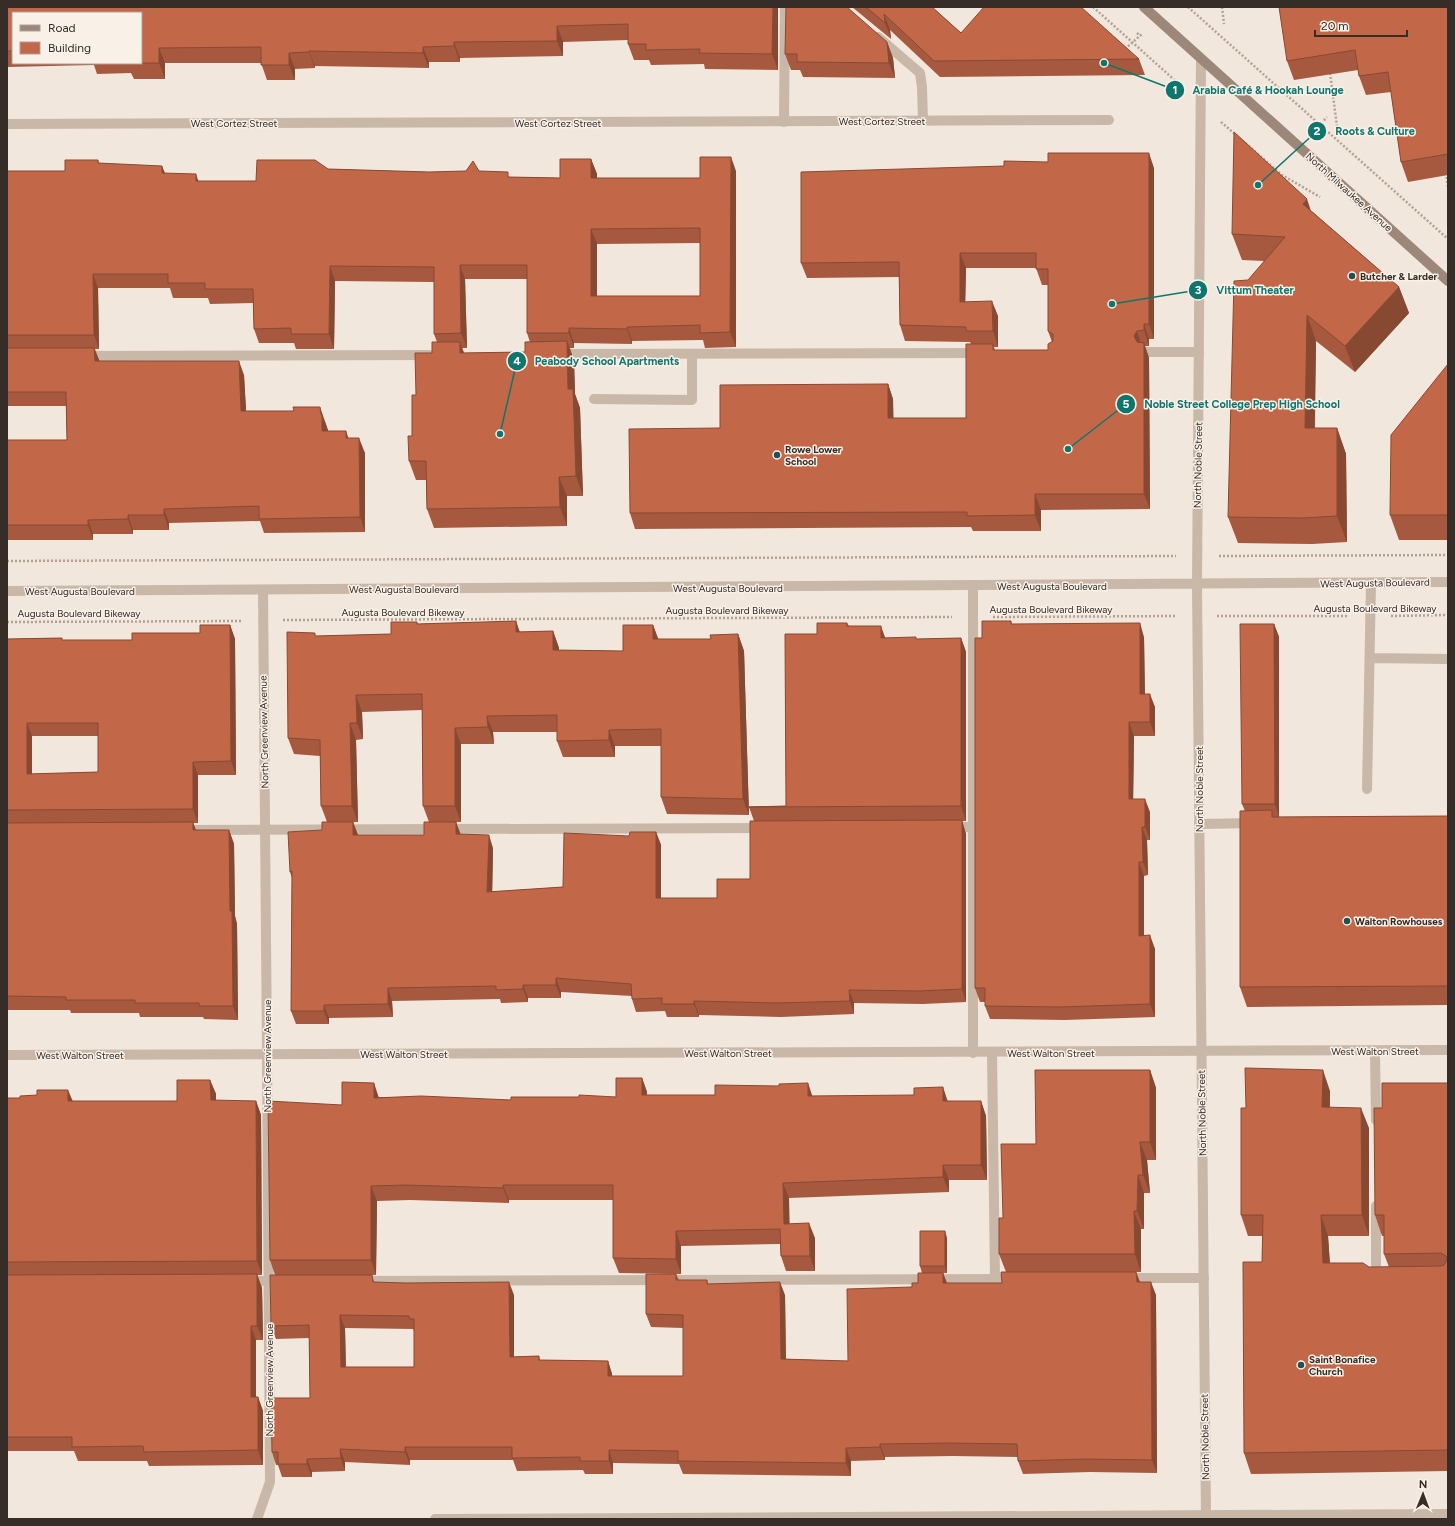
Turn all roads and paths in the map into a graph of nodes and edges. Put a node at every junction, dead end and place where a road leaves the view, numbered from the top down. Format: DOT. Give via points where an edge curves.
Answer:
graph roads {
  1 [pos="785,7"];
  2 [pos="1093,7"];
  3 [pos="1144,7"];
  4 [pos="1188,7"];
  5 [pos="1222,7"];
  6 [pos="1224,24"];
  7 [pos="873,32"];
  8 [pos="1144,32"];
  9 [pos="1137,33"];
  10 [pos="1140,36"];
  11 [pos="1133,42"];
  12 [pos="1125,49"];
  13 [pos="1201,59"];
  14 [pos="1329,66"];
  15 [pos="1159,67"];
  16 [pos="1327,117"];
  17 [pos="1109,120"];
  18 [pos="923,121"];
  19 [pos="784,122"];
  20 [pos="7,124"];
  21 [pos="1320,125"];
  22 [pos="1337,126"];
  23 [pos="1316,138"];
  24 [pos="1252,148"];
  25 [pos="1445,172"];
  26 [pos="1448,188"];
  27 [pos="1323,198"];
  28 [pos="1448,239"];
  29 [pos="1448,281"];
  30 [pos="1146,352"];
  31 [pos="1199,352"];
  32 [pos="989,353"];
  33 [pos="550,354"];
  34 [pos="692,354"];
  35 [pos="440,355"];
  36 [pos="78,356"];
  37 [pos="594,399"];
  38 [pos="1448,555"];
  39 [pos="1197,556"];
  40 [pos="7,561"];
  41 [pos="1448,582"];
  42 [pos="1371,583"];
  43 [pos="1197,585"];
  44 [pos="973,586"];
  45 [pos="263,590"];
  46 [pos="7,591"];
  47 [pos="1198,616"];
  48 [pos="1370,616"];
  49 [pos="1448,616"];
  50 [pos="973,617"];
  51 [pos="263,621"];
  52 [pos="7,622"];
  53 [pos="1370,658"];
  54 [pos="1448,660"];
  55 [pos="1367,789"];
  56 [pos="1264,823"];
  57 [pos="1199,824"];
  58 [pos="941,827"];
  59 [pos="973,827"];
  60 [pos="774,828"];
  61 [pos="265,829"];
  62 [pos="174,830"];
  63 [pos="1448,1050"];
  64 [pos="1376,1051"];
  65 [pos="1201,1052"];
  66 [pos="973,1053"];
  67 [pos="992,1053"];
  68 [pos="267,1054"];
  69 [pos="7,1055"];
  70 [pos="1376,1133"];
  71 [pos="1376,1196"];
  72 [pos="1113,1278"];
  73 [pos="1204,1278"];
  74 [pos="995,1279"];
  75 [pos="1027,1279"];
  76 [pos="237,1281"];
  77 [pos="269,1281"];
  78 [pos="293,1281"];
  79 [pos="348,1281"];
  80 [pos="1384,1281"];
  81 [pos="1448,1514"];
  82 [pos="1206,1518"];
  83 [pos="257,1519"];
  84 [pos="434,1519"];
  1 -- 19 [label="street"];
  2 -- 11 [label="path"];
  3 -- 13 [label="main road, North Milwaukee Avenue"];
  4 -- 21 [label="path"];
  5 -- 6 [label="path"];
  7 -- 18 [label="street" via="920,73"];
  8 -- 10 [label="path"];
  9 -- 10 [label="path"];
  10 -- 11 [label="path"];
  11 -- 12 [label="path"];
  11 -- 15 [label="path"];
  13 -- 29 [label="main road, North Milwaukee Avenue"];
  13 -- 31 [label="street, North Noble Street"];
  14 -- 22 [label="path"];
  16 -- 21 [label="path"];
  17 -- 18 [label="street, West Cortez Street"];
  18 -- 19 [label="street, West Cortez Street"];
  19 -- 20 [label="street, West Cortez Street"];
  21 -- 23 [label="path" via="1312,133"];
  21 -- 28 [label="path"];
  24 -- 27 [label="path" via="1282,175"];
  25 -- 26 [label="path"];
  30 -- 31 [label="street"];
  31 -- 39 [label="street, North Noble Street"];
  32 -- 34 [label="street"];
  33 -- 34 [label="street"];
  34 -- 37 [label="street" via="692,400"];
  35 -- 36 [label="street"];
  38 -- 39 [label="path"];
  39 -- 40 [label="path"];
  39 -- 43 [label="street, North Noble Street"];
  41 -- 42 [label="street, West Augusta Boulevard"];
  42 -- 43 [label="street, West Augusta Boulevard"];
  42 -- 48 [label="street"];
  43 -- 44 [label="street, West Augusta Boulevard"];
  43 -- 47 [label="street, North Noble Street"];
  44 -- 45 [label="street, West Augusta Boulevard"];
  44 -- 50 [label="street"];
  45 -- 46 [label="street, West Augusta Boulevard"];
  45 -- 51 [label="street, North Greenview Avenue"];
  47 -- 48 [label="path, Augusta Boulevard Bikeway"];
  47 -- 50 [label="path, Augusta Boulevard Bikeway"];
  47 -- 57 [label="street, North Noble Street"];
  48 -- 49 [label="path, Augusta Boulevard Bikeway"];
  48 -- 53 [label="street"];
  50 -- 51 [label="path, Augusta Boulevard Bikeway"];
  50 -- 59 [label="street"];
  51 -- 52 [label="path, Augusta Boulevard Bikeway"];
  51 -- 61 [label="street, North Greenview Avenue"];
  53 -- 54 [label="street"];
  53 -- 55 [label="street"];
  56 -- 57 [label="street"];
  57 -- 65 [label="street, North Noble Street"];
  58 -- 59 [label="street"];
  59 -- 66 [label="street"];
  60 -- 61 [label="street"];
  61 -- 62 [label="street"];
  61 -- 68 [label="street, North Greenview Avenue"];
  63 -- 64 [label="street, West Walton Street"];
  64 -- 65 [label="street, West Walton Street"];
  64 -- 70 [label="street"];
  65 -- 67 [label="street, West Walton Street"];
  65 -- 73 [label="street, North Noble Street"];
  66 -- 67 [label="street, West Walton Street"];
  66 -- 68 [label="street, West Walton Street"];
  67 -- 74 [label="street"];
  68 -- 69 [label="street, West Walton Street"];
  68 -- 77 [label="street, North Greenview Avenue"];
  71 -- 80 [label="street" via="1376,1281"];
  72 -- 73 [label="street"];
  73 -- 82 [label="street, North Noble Street"];
  74 -- 75 [label="street"];
  74 -- 79 [label="street"];
  76 -- 77 [label="street"];
  77 -- 78 [label="street"];
  77 -- 83 [label="street, North Greenview Avenue" via="270,1482"];
  81 -- 82 [label="street"];
  82 -- 84 [label="street"];
}
